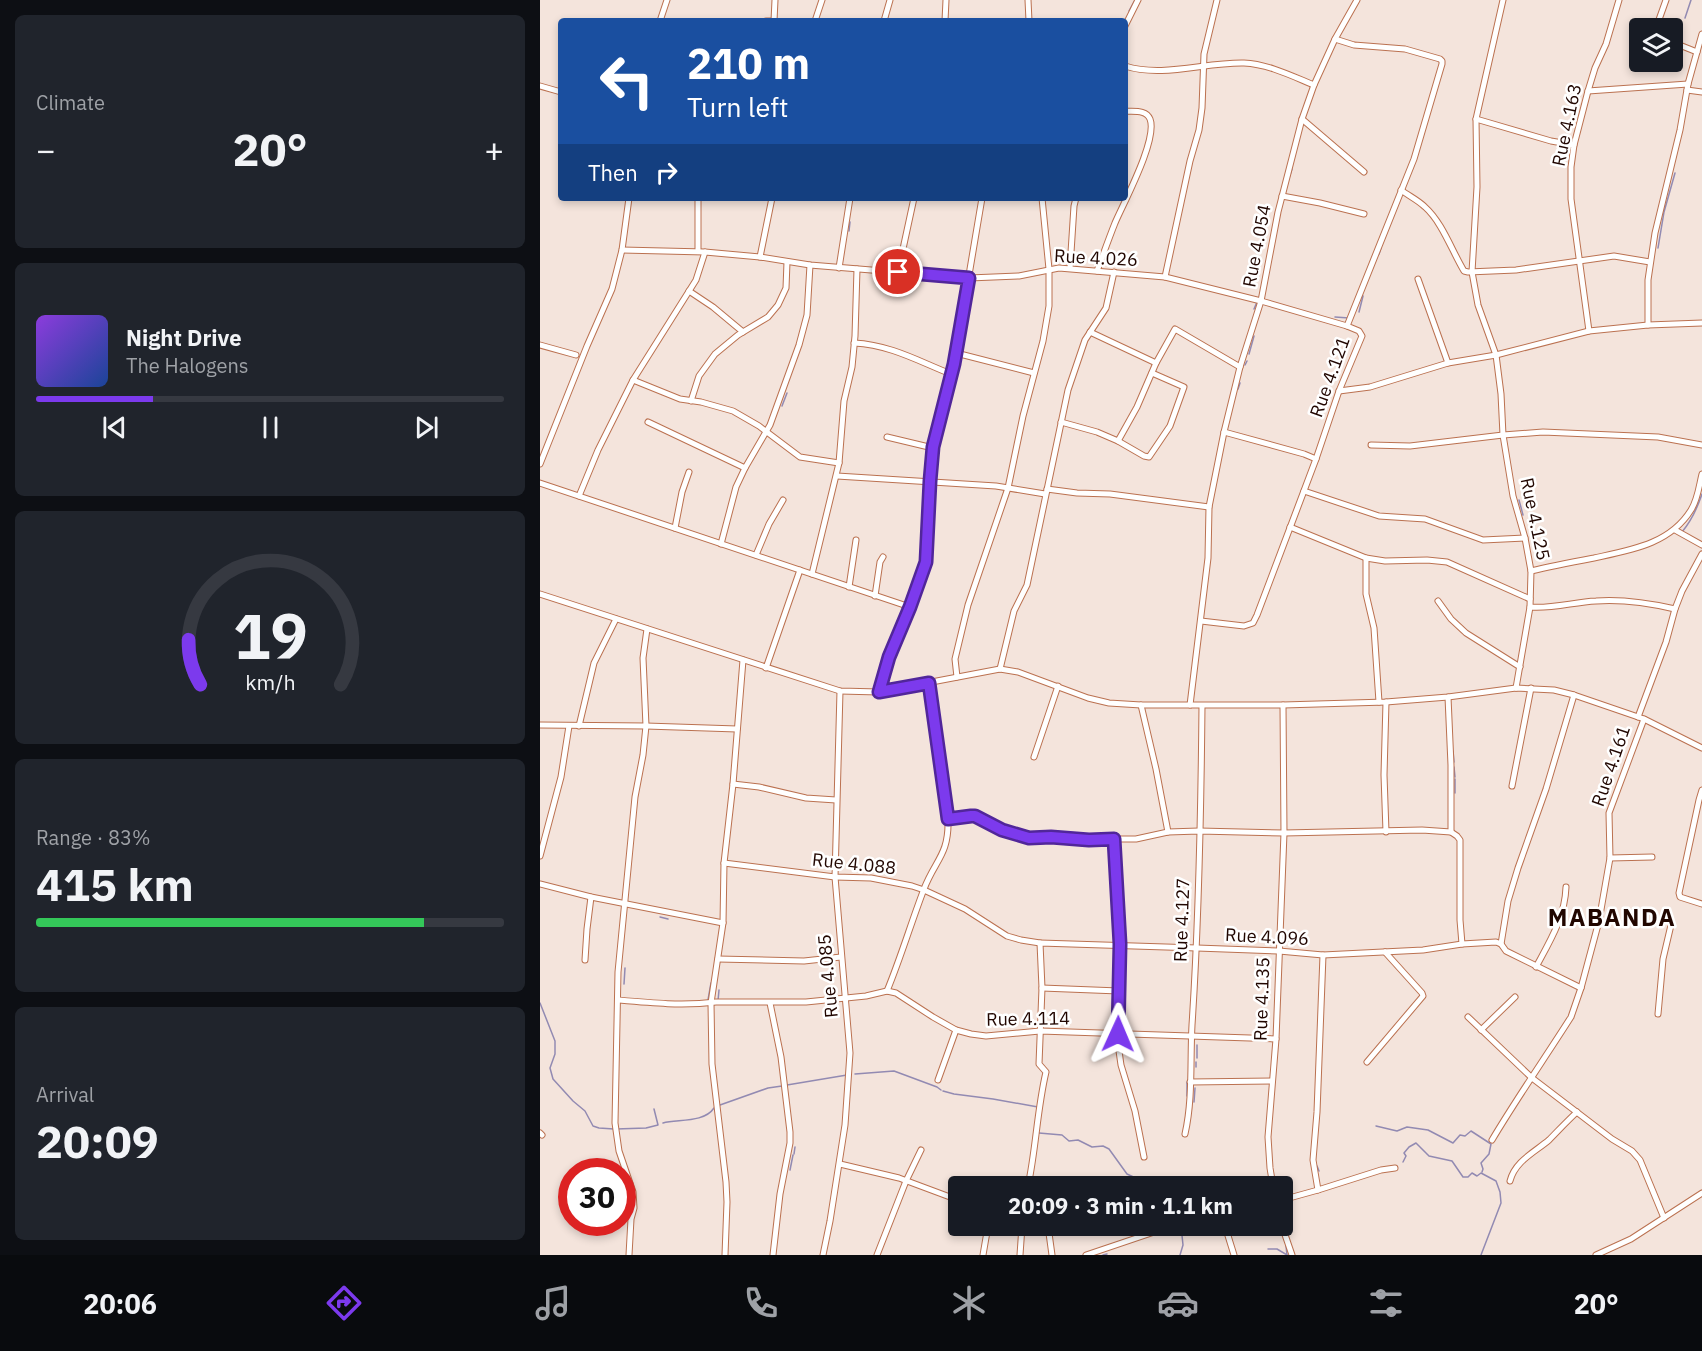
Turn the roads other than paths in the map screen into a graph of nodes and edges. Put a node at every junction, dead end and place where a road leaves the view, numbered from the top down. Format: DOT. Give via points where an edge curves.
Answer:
graph roads {
  1 [pos="667,0"];
  2 [pos="775,0"];
  3 [pos="822,0"];
  4 [pos="890,0"];
  5 [pos="946,0"];
  6 [pos="1028,0"];
  7 [pos="1138,0"];
  8 [pos="1217,0"];
  9 [pos="1357,0"];
  10 [pos="1503,0"];
  11 [pos="1619,0"];
  12 [pos="1666,0"];
  13 [pos="661,18"];
  14 [pos="774,18"];
  15 [pos="816,18"];
  16 [pos="885,18"];
  17 [pos="945,18"];
  18 [pos="1029,18"];
  19 [pos="1660,18"];
  20 [pos="1128,20"];
  21 [pos="1702,34"];
  22 [pos="1335,39"];
  23 [pos="1683,46"];
  24 [pos="1697,52"];
  25 [pos="1204,66"];
  26 [pos="1128,67"];
  27 [pos="1314,85"];
  28 [pos="540,86"];
  29 [pos="1688,87"];
  30 [pos="558,91"];
  31 [pos="1588,91"];
  32 [pos="1702,92"];
  33 [pos="1128,111"];
  34 [pos="1302,119"];
  35 [pos="1476,119"];
  36 [pos="1574,145"];
  37 [pos="1364,172"];
  38 [pos="1401,190"];
  39 [pos="1128,195"];
  40 [pos="1282,196"];
  41 [pos="629,201"];
  42 [pos="698,201"];
  43 [pos="771,201"];
  44 [pos="850,201"];
  45 [pos="913,201"];
  46 [pos="982,201"];
  47 [pos="1042,201"];
  48 [pos="1076,201"];
  49 [pos="1125,201"];
  50 [pos="1364,214"];
  51 [pos="622,250"];
  52 [pos="698,251"];
  53 [pos="705,252"];
  54 [pos="760,257"];
  55 [pos="1579,261"];
  56 [pos="787,262"];
  57 [pos="1650,262"];
  58 [pos="810,265"];
  59 [pos="839,268"];
  60 [pos="1070,268"];
  61 [pos="857,269"];
  62 [pos="1049,269"];
  63 [pos="1097,271"];
  64 [pos="898,272"];
  65 [pos="1114,272"];
  66 [pos="1472,272"];
  67 [pos="1165,277"];
  68 [pos="969,278"];
  69 [pos="1418,279"];
  70 [pos="689,291"];
  71 [pos="1261,300"];
  72 [pos="1702,323"];
  73 [pos="1648,325"];
  74 [pos="1347,326"];
  75 [pos="1589,331"];
  76 [pos="743,332"];
  77 [pos="1090,332"];
  78 [pos="854,343"];
  79 [pos="540,345"];
  80 [pos="956,352"];
  81 [pos="576,355"];
  82 [pos="1496,355"];
  83 [pos="1156,363"];
  84 [pos="1448,363"];
  85 [pos="1240,367"];
  86 [pos="1034,373"];
  87 [pos="951,374"];
  88 [pos="1152,374"];
  89 [pos="633,380"];
  90 [pos="1339,391"];
  91 [pos="691,401"];
  92 [pos="648,422"];
  93 [pos="1061,422"];
  94 [pos="767,431"];
  95 [pos="1224,432"];
  96 [pos="1503,435"];
  97 [pos="886,436"];
  98 [pos="1118,441"];
  99 [pos="1702,445"];
  100 [pos="1371,446"];
  101 [pos="933,447"];
  102 [pos="1317,459"];
  103 [pos="839,463"];
  104 [pos="540,464"];
  105 [pos="745,468"];
  106 [pos="689,472"];
  107 [pos="1702,474"];
  108 [pos="837,476"];
  109 [pos="930,481"];
  110 [pos="540,483"];
  111 [pos="1008,488"];
  112 [pos="1304,491"];
  113 [pos="1046,492"];
  114 [pos="579,496"];
  115 [pos="783,501"];
  116 [pos="1209,507"];
  117 [pos="1290,527"];
  118 [pos="675,528"];
  119 [pos="1675,530"];
  120 [pos="1525,538"];
  121 [pos="856,540"];
  122 [pos="721,544"];
  123 [pos="1702,545"];
  124 [pos="1702,554"];
  125 [pos="756,555"];
  126 [pos="883,557"];
  127 [pos="1366,558"];
  128 [pos="800,570"];
  129 [pos="1531,571"];
  130 [pos="812,574"];
  131 [pos="849,587"];
  132 [pos="540,594"];
  133 [pos="875,596"];
  134 [pos="1530,599"];
  135 [pos="1438,601"];
  136 [pos="910,607"];
  137 [pos="1530,607"];
  138 [pos="1675,609"];
  139 [pos="616,619"];
  140 [pos="1201,621"];
  141 [pos="647,629"];
  142 [pos="743,660"];
  143 [pos="1520,667"];
  144 [pos="766,668"];
  145 [pos="1000,669"];
  146 [pos="957,677"];
  147 [pos="929,683"];
  148 [pos="1058,686"];
  149 [pos="1516,688"];
  150 [pos="1531,688"];
  151 [pos="840,691"];
  152 [pos="879,692"];
  153 [pos="1575,694"];
  154 [pos="1448,697"];
  155 [pos="1383,702"];
  156 [pos="1141,705"];
  157 [pos="1190,705"];
  158 [pos="1283,705"];
  159 [pos="1202,706"];
  160 [pos="1641,718"];
  161 [pos="540,725"];
  162 [pos="569,726"];
  163 [pos="579,726"];
  164 [pos="646,726"];
  165 [pos="737,729"];
  166 [pos="1702,748"];
  167 [pos="1034,757"];
  168 [pos="733,784"];
  169 [pos="1512,786"];
  170 [pos="1702,790"];
  171 [pos="836,800"];
  172 [pos="948,819"];
  173 [pos="1199,831"];
  174 [pos="1168,832"];
  175 [pos="1386,832"];
  176 [pos="1451,832"];
  177 [pos="1284,833"];
  178 [pos="1114,839"];
  179 [pos="540,856"];
  180 [pos="1652,857"];
  181 [pos="1610,858"];
  182 [pos="724,863"];
  183 [pos="835,877"];
  184 [pos="540,884"];
  185 [pos="1566,887"];
  186 [pos="924,890"];
  187 [pos="591,897"];
  188 [pos="625,904"];
  189 [pos="1702,904"];
  190 [pos="723,923"];
  191 [pos="1671,925"];
  192 [pos="1040,943"];
  193 [pos="1120,944"];
  194 [pos="1462,944"];
  195 [pos="1501,944"];
  196 [pos="1197,948"];
  197 [pos="1279,951"];
  198 [pos="1385,952"];
  199 [pos="1323,955"];
  200 [pos="841,957"];
  201 [pos="718,959"];
  202 [pos="585,960"];
  203 [pos="1536,967"];
  204 [pos="1042,988"];
  205 [pos="1581,988"];
  206 [pos="1119,990"];
  207 [pos="887,991"];
  208 [pos="1515,997"];
  209 [pos="846,998"];
  210 [pos="618,1000"];
  211 [pos="711,1003"];
  212 [pos="770,1003"];
  213 [pos="1658,1014"];
  214 [pos="1468,1017"];
  215 [pos="956,1030"];
  216 [pos="1481,1030"];
  217 [pos="1040,1031"];
  218 [pos="1118,1034"];
  219 [pos="1191,1037"];
  220 [pos="1276,1039"];
  221 [pos="1367,1062"];
  222 [pos="1532,1078"];
  223 [pos="938,1080"];
  224 [pos="1272,1081"];
  225 [pos="1190,1082"];
  226 [pos="1576,1112"];
  227 [pos="1185,1134"];
  228 [pos="1492,1140"];
  229 [pos="921,1150"];
  230 [pos="1144,1157"];
  231 [pos="840,1164"];
  232 [pos="1395,1168"];
  233 [pos="1030,1176"];
  234 [pos="1271,1176"];
  235 [pos="906,1180"];
  236 [pos="1510,1181"];
  237 [pos="1318,1190"];
  238 [pos="1702,1193"];
  239 [pos="948,1196"];
  240 [pos="1293,1197"];
  241 [pos="1664,1218"];
  242 [pos="986,1236"];
  243 [pos="1021,1236"];
  244 [pos="1049,1236"];
  245 [pos="1142,1236"];
  246 [pos="1228,1236"];
  247 [pos="1285,1236"];
  248 [pos="629,1255"];
  249 [pos="725,1255"];
  250 [pos="773,1255"];
  251 [pos="823,1255"];
  252 [pos="877,1255"];
  253 [pos="983,1255"];
  254 [pos="1020,1255"];
  255 [pos="1052,1255"];
  256 [pos="1086,1255"];
  257 [pos="1234,1255"];
  258 [pos="1292,1255"];
  259 [pos="1596,1255"];
  1 -- 13 [label="street"];
  2 -- 14 [label="street"];
  3 -- 15 [label="street"];
  4 -- 16 [label="street"];
  5 -- 17 [label="street"];
  6 -- 18 [label="street"];
  7 -- 20 [label="street"];
  8 -- 25 [label="street"];
  9 -- 22 [label="street, Rue 4.054"];
  10 -- 35 [label="street, Rue 4.125"];
  11 -- 31 [label="street, Rue 4.163"];
  12 -- 19 [label="street"];
  21 -- 24 [label="street"];
  22 -- 27 [label="street, Rue 4.054"];
  22 -- 38 [label="street, Rue 4.121" via="1354,45 1405,49 1442,61"];
  23 -- 24 [label="street"];
  24 -- 29 [label="street"];
  25 -- 26 [label="street" via="1144,70"];
  25 -- 27 [label="street" via="1251,64"];
  25 -- 67 [label="street" via="1199,130"];
  27 -- 34 [label="street, Rue 4.054"];
  28 -- 30 [label="street"];
  29 -- 31 [label="street"];
  29 -- 32 [label="street"];
  29 -- 57 [label="street"];
  31 -- 36 [label="street, Rue 4.163"];
  33 -- 39 [label="street" via="1149,116 1151,132"];
  34 -- 37 [label="street"];
  34 -- 40 [label="street, Rue 4.054"];
  35 -- 36 [label="street"];
  35 -- 66 [label="street, Rue 4.125"];
  36 -- 55 [label="street, Rue 4.163" via="1571,199"];
  38 -- 66 [label="street" via="1431,213 1464,271"];
  38 -- 74 [label="street, Rue 4.121"];
  40 -- 50 [label="street"];
  40 -- 71 [label="street, Rue 4.054"];
  41 -- 51 [label="street"];
  42 -- 52 [label="street"];
  43 -- 54 [label="street"];
  44 -- 59 [label="street"];
  45 -- 64 [label="street"];
  46 -- 68 [label="street"];
  47 -- 62 [label="street"];
  48 -- 60 [label="street"];
  49 -- 63 [label="street"];
  51 -- 52 [label="street, Rue 4.026"];
  51 -- 104 [label="street" via="612,289"];
  52 -- 53 [label="street, Rue 4.026"];
  53 -- 54 [label="street, Rue 4.026"];
  53 -- 70 [label="street"];
  54 -- 56 [label="street, Rue 4.026"];
  55 -- 57 [label="street" via="1614,256"];
  55 -- 66 [label="street"];
  55 -- 75 [label="street, Rue 4.163"];
  56 -- 58 [label="street, Rue 4.026"];
  56 -- 76 [label="street" via="786,288 778,306"];
  57 -- 73 [label="street"];
  58 -- 59 [label="street, Rue 4.026"];
  58 -- 94 [label="street" via="804,330"];
  59 -- 61 [label="street, Rue 4.026"];
  60 -- 62 [label="street, Rue 4.026"];
  60 -- 63 [label="street, Rue 4.026"];
  61 -- 64 [label="street, Rue 4.026"];
  61 -- 78 [label="street"];
  62 -- 68 [label="street, Rue 4.026" via="1019,276"];
  62 -- 86 [label="street" via="1049,306"];
  63 -- 65 [label="street, Rue 4.026"];
  64 -- 68 [label="street, Rue 4.026"];
  65 -- 67 [label="street, Rue 4.026"];
  65 -- 77 [label="street" via="1106,308"];
  66 -- 82 [label="street, Rue 4.125" via="1478,305"];
  67 -- 71 [label="street, Rue 4.026"];
  68 -- 80 [label="street"];
  69 -- 84 [label="street"];
  70 -- 76 [label="street"];
  70 -- 89 [label="street"];
  71 -- 74 [label="street, Rue 4.026"];
  71 -- 85 [label="street, Rue 4.054"];
  72 -- 73 [label="street"];
  73 -- 75 [label="street"];
  74 -- 90 [label="street, Rue 4.121" via="1362,336"];
  75 -- 82 [label="street"];
  76 -- 91 [label="street" via="723,346 701,372"];
  77 -- 83 [label="street"];
  77 -- 93 [label="street" via="1068,390"];
  78 -- 87 [label="street" via="885,347"];
  78 -- 103 [label="street"];
  79 -- 81 [label="street"];
  80 -- 86 [label="street"];
  80 -- 87 [label="street"];
  82 -- 84 [label="street"];
  82 -- 96 [label="street, Rue 4.125"];
  83 -- 85 [label="street" via="1177,329"];
  83 -- 88 [label="street"];
  84 -- 90 [label="street" via="1382,384"];
  85 -- 95 [label="street, Rue 4.054"];
  86 -- 111 [label="street"];
  87 -- 101 [label="street"];
  88 -- 98 [label="street"];
  88 -- 98 [label="street" via="1185,387 1170,426 1149,457"];
  89 -- 91 [label="street"];
  89 -- 114 [label="street"];
  90 -- 102 [label="street, Rue 4.121"];
  91 -- 94 [label="street" via="733,411"];
  92 -- 105 [label="street"];
  93 -- 98 [label="street"];
  93 -- 113 [label="street"];
  94 -- 103 [label="street" via="800,457"];
  94 -- 105 [label="street"];
  95 -- 102 [label="street"];
  95 -- 116 [label="street, Rue 4.054"];
  96 -- 99 [label="street" via="1552,432 1658,437"];
  96 -- 100 [label="street" via="1410,446"];
  96 -- 120 [label="street, Rue 4.125"];
  97 -- 101 [label="street"];
  101 -- 109 [label="street"];
  102 -- 112 [label="street, Rue 4.121"];
  103 -- 108 [label="street"];
  105 -- 122 [label="street"];
  106 -- 118 [label="street"];
  107 -- 119 [label="street" via="1697,498"];
  108 -- 109 [label="street"];
  108 -- 130 [label="street"];
  109 -- 111 [label="street"];
  109 -- 136 [label="street" via="926,562"];
  110 -- 114 [label="street"];
  111 -- 113 [label="street"];
  111 -- 146 [label="street" via="968,605 956,659"];
  112 -- 117 [label="street, Rue 4.121"];
  112 -- 120 [label="street" via="1379,516 1425,519 1483,540"];
  113 -- 116 [label="street" via="1110,494"];
  113 -- 145 [label="street" via="1027,585 1014,611"];
  114 -- 118 [label="street"];
  115 -- 125 [label="street"];
  116 -- 140 [label="street, Rue 4.054"];
  117 -- 127 [label="street"];
  117 -- 140 [label="street, Rue 4.121" via="1253,623 1244,626"];
  118 -- 122 [label="street"];
  119 -- 123 [label="street"];
  119 -- 129 [label="street" via="1628,551"];
  120 -- 129 [label="street, Rue 4.125"];
  121 -- 131 [label="street"];
  122 -- 125 [label="street"];
  124 -- 138 [label="street, Rue 4.161"];
  125 -- 128 [label="street"];
  126 -- 133 [label="street"];
  127 -- 134 [label="street" via="1447,562"];
  127 -- 155 [label="street" via="1366,594"];
  128 -- 130 [label="street"];
  128 -- 144 [label="street"];
  129 -- 134 [label="street, Rue 4.125"];
  130 -- 131 [label="street"];
  131 -- 133 [label="street"];
  132 -- 139 [label="street"];
  133 -- 136 [label="street"];
  134 -- 137 [label="street, Rue 4.125"];
  135 -- 143 [label="street" via="1466,633"];
  136 -- 152 [label="street"];
  137 -- 138 [label="street" via="1598,601 1647,602"];
  137 -- 143 [label="street, Rue 4.125"];
  138 -- 160 [label="street, Rue 4.161"];
  139 -- 141 [label="street"];
  139 -- 163 [label="street" via="594,663"];
  140 -- 157 [label="street, Rue 4.054"];
  141 -- 142 [label="street"];
  141 -- 164 [label="street" via="643,657"];
  142 -- 144 [label="street"];
  142 -- 165 [label="street"];
  143 -- 149 [label="street, Rue 4.125"];
  144 -- 151 [label="street"];
  145 -- 146 [label="street"];
  145 -- 148 [label="street"];
  146 -- 147 [label="street"];
  147 -- 152 [label="street"];
  147 -- 172 [label="street"];
  148 -- 156 [label="street" via="1109,703"];
  148 -- 167 [label="street"];
  149 -- 150 [label="street"];
  149 -- 154 [label="street"];
  150 -- 153 [label="street"];
  150 -- 169 [label="street"];
  151 -- 152 [label="street"];
  151 -- 171 [label="street, Rue 4.085"];
  153 -- 160 [label="street"];
  153 -- 195 [label="street" via="1511,890"];
  154 -- 155 [label="street"];
  154 -- 176 [label="street"];
  155 -- 158 [label="street"];
  155 -- 175 [label="street"];
  156 -- 157 [label="street"];
  156 -- 174 [label="street"];
  157 -- 159 [label="street"];
  158 -- 159 [label="street"];
  158 -- 177 [label="street, Rue 4.135"];
  159 -- 173 [label="street, Rue 4.127"];
  160 -- 166 [label="street"];
  160 -- 181 [label="street, Rue 4.161" via="1609,813"];
  161 -- 162 [label="street"];
  162 -- 163 [label="street"];
  162 -- 179 [label="street" via="561,777"];
  163 -- 164 [label="street"];
  164 -- 165 [label="street"];
  164 -- 188 [label="street"];
  165 -- 168 [label="street"];
  168 -- 171 [label="street"];
  168 -- 182 [label="street"];
  170 -- 189 [label="street" via="1679,893 1684,899"];
  171 -- 183 [label="street, Rue 4.085"];
  172 -- 178 [label="street" via="975,816 1002,830 1035,839"];
  172 -- 186 [label="street" via="945,850"];
  173 -- 174 [label="street"];
  173 -- 177 [label="street"];
  173 -- 196 [label="street, Rue 4.127"];
  174 -- 178 [label="street"];
  175 -- 176 [label="street"];
  175 -- 177 [label="street"];
  176 -- 194 [label="street" via="1460,840"];
  177 -- 197 [label="street, Rue 4.135"];
  178 -- 193 [label="street"];
  180 -- 181 [label="street"];
  181 -- 205 [label="street, Rue 4.161"];
  182 -- 183 [label="street, Rue 4.088"];
  182 -- 190 [label="street"];
  183 -- 186 [label="street, Rue 4.088" via="871,878"];
  183 -- 200 [label="street, Rue 4.085"];
  184 -- 187 [label="street"];
  185 -- 203 [label="street" via="1563,912"];
  186 -- 192 [label="street, Rue 4.088" via="965,909 1007,936"];
  186 -- 207 [label="street"];
  187 -- 188 [label="street"];
  187 -- 202 [label="street"];
  188 -- 190 [label="street"];
  188 -- 210 [label="street"];
  190 -- 201 [label="street"];
  191 -- 213 [label="street" via="1663,959"];
  192 -- 193 [label="street, Rue 4.096"];
  192 -- 204 [label="street"];
  193 -- 196 [label="street, Rue 4.096"];
  193 -- 206 [label="street"];
  194 -- 195 [label="street, Rue 4.096"];
  194 -- 198 [label="street, Rue 4.096"];
  195 -- 203 [label="street" via="1506,951"];
  196 -- 197 [label="street, Rue 4.096"];
  196 -- 219 [label="street, Rue 4.127"];
  197 -- 199 [label="street, Rue 4.096"];
  197 -- 220 [label="street, Rue 4.135"];
  198 -- 199 [label="street, Rue 4.096"];
  198 -- 221 [label="street" via="1423,996"];
  199 -- 237 [label="street" via="1313,1160"];
  200 -- 201 [label="street" via="795,961"];
  200 -- 209 [label="street, Rue 4.085"];
  201 -- 211 [label="street"];
  203 -- 205 [label="street"];
  204 -- 206 [label="street"];
  204 -- 217 [label="street"];
  205 -- 222 [label="street, Rue 4.161" via="1571,1017"];
  206 -- 218 [label="street"];
  207 -- 209 [label="street"];
  207 -- 215 [label="street, Rue 4.114"];
  208 -- 216 [label="street"];
  209 -- 212 [label="street"];
  209 -- 231 [label="street, Rue 4.085" via="850,1053"];
  210 -- 211 [label="street"];
  210 -- 248 [label="street" via="615,1134 634,1201"];
  211 -- 212 [label="street"];
  211 -- 249 [label="street" via="712,1064 727,1192"];
  212 -- 250 [label="street" via="790,1132"];
  214 -- 216 [label="street"];
  215 -- 217 [label="street, Rue 4.114" via="986,1036"];
  215 -- 223 [label="street"];
  216 -- 222 [label="street"];
  217 -- 218 [label="street, Rue 4.114"];
  217 -- 233 [label="street" via="1039,1064 1046,1072"];
  218 -- 219 [label="street, Rue 4.114"];
  218 -- 230 [label="street" via="1121,1065"];
  219 -- 220 [label="street, Rue 4.114"];
  219 -- 225 [label="street, Rue 4.127"];
  220 -- 224 [label="street, Rue 4.135"];
  222 -- 226 [label="street"];
  222 -- 228 [label="street, Rue 4.161"];
  224 -- 225 [label="street"];
  224 -- 234 [label="street, Rue 4.135" via="1268,1137"];
  225 -- 227 [label="street, Rue 4.127"];
  226 -- 236 [label="street" via="1516,1167"];
  226 -- 241 [label="street" via="1640,1160"];
  229 -- 235 [label="street"];
  231 -- 235 [label="street"];
  231 -- 251 [label="street, Rue 4.085"];
  232 -- 237 [label="street"];
  235 -- 239 [label="street"];
  235 -- 252 [label="street"];
  237 -- 240 [label="street"];
  238 -- 241 [label="street"];
  241 -- 259 [label="street"];
  242 -- 253 [label="street"];
  243 -- 254 [label="street"];
  244 -- 255 [label="street"];
  245 -- 256 [label="street"];
  246 -- 257 [label="street"];
  247 -- 258 [label="street"];
}
